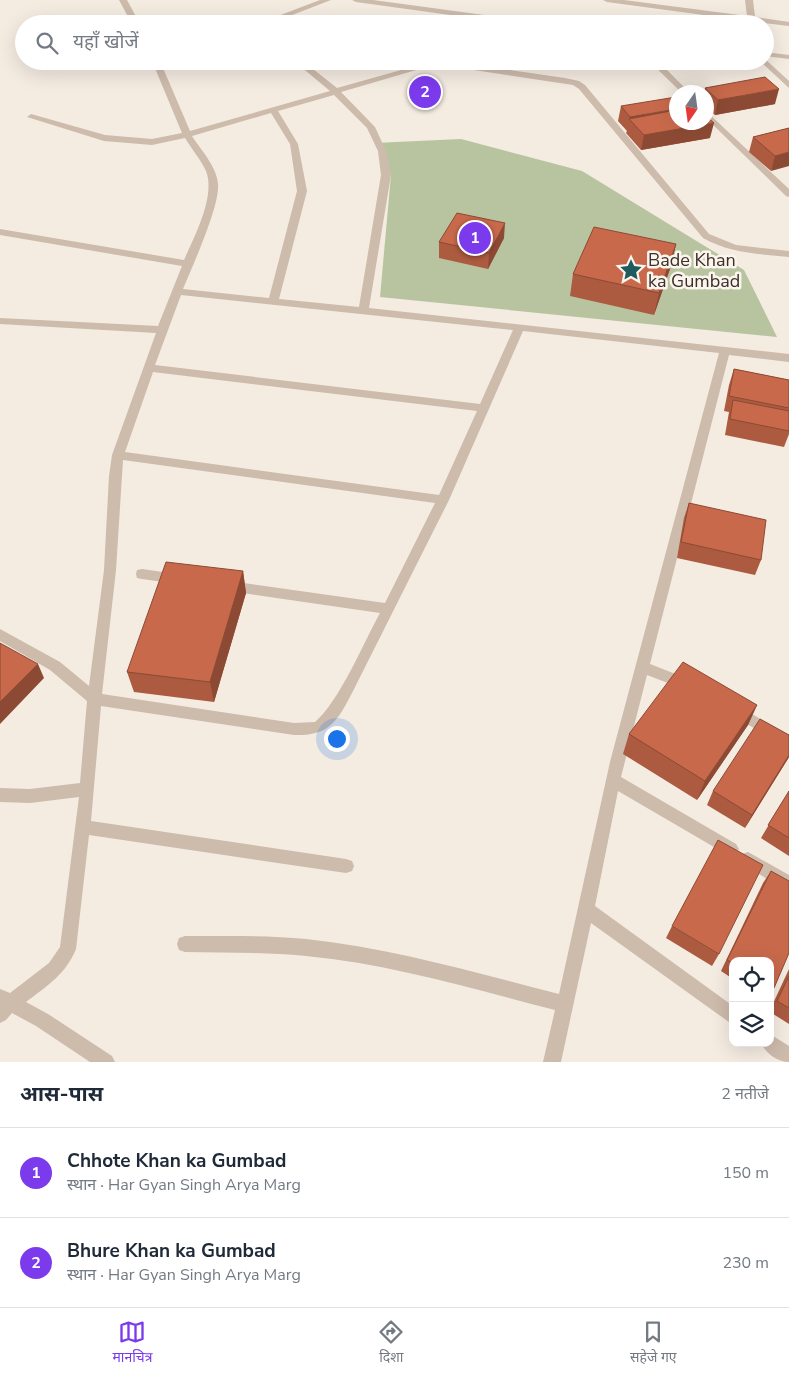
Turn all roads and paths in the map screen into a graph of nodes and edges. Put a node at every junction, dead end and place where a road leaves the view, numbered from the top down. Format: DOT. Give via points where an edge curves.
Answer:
graph roads {
  1 [pos="123,0"];
  2 [pos="326,0"];
  3 [pos="356,0"];
  4 [pos="606,0"];
  5 [pos="749,0"];
  6 [pos="131,15"];
  7 [pos="285,15"];
  8 [pos="468,15"];
  9 [pos="710,15"];
  10 [pos="750,15"];
  11 [pos="774,23"];
  12 [pos="789,24"];
  13 [pos="774,56"];
  14 [pos="789,58"];
  15 [pos="160,70"];
  16 [pos="309,70"];
  17 [pos="404,70"];
  18 [pos="491,70"];
  19 [pos="662,70"];
  20 [pos="774,70"];
  21 [pos="678,85"];
  22 [pos="789,86"];
  23 [pos="334,90"];
  24 [pos="273,109"];
  25 [pos="31,117"];
  26 [pos="714,122"];
  27 [pos="187,135"];
  28 [pos="789,194"];
  29 [pos="0,232"];
  30 [pos="789,254"];
  31 [pos="189,264"];
  32 [pos="178,292"];
  33 [pos="273,302"];
  34 [pos="363,312"];
  35 [pos="0,321"];
  36 [pos="519,326"];
  37 [pos="162,330"];
  38 [pos="725,350"];
  39 [pos="789,358"];
  40 [pos="148,368"];
  41 [pos="485,408"];
  42 [pos="118,455"];
  43 [pos="442,500"];
  44 [pos="142,574"];
  45 [pos="190,581"];
  46 [pos="219,585"];
  47 [pos="389,609"];
  48 [pos="0,634"];
  49 [pos="642,667"];
  50 [pos="698,689"];
  51 [pos="94,699"];
  52 [pos="723,704"];
  53 [pos="789,742"];
  54 [pos="613,780"];
  55 [pos="87,790"];
  56 [pos="0,795"];
  57 [pos="82,827"];
  58 [pos="346,866"];
  59 [pos="789,884"];
  60 [pos="586,909"];
  61 [pos="185,944"];
  62 [pos="565,1004"];
  63 [pos="3,1005"];
  64 [pos="729,1014"];
  65 [pos="774,1046"];
  66 [pos="789,1057"];
  67 [pos="106,1062"];
  68 [pos="552,1062"];
  1 -- 6 [label="street"];
  2 -- 7 [label="street"];
  3 -- 8 [label="street"];
  4 -- 9 [label="street"];
  5 -- 10 [label="street"];
  11 -- 12 [label="street"];
  13 -- 14 [label="street"];
  15 -- 27 [label="street"];
  16 -- 23 [label="street"];
  17 -- 23 [label="street"];
  18 -- 30 [label="street" via="576,82 706,236 730,247"];
  19 -- 21 [label="street"];
  20 -- 22 [label="street"];
  23 -- 24 [label="street"];
  23 -- 34 [label="street" via="371,127 382,150 386,175"];
  24 -- 27 [label="street"];
  24 -- 33 [label="street" via="294,144 302,191"];
  25 -- 27 [label="street" via="104,138 152,142"];
  26 -- 28 [label="street"];
  27 -- 31 [label="street" via="210,170 214,184 208,212"];
  29 -- 31 [label="street"];
  31 -- 32 [label="street"];
  32 -- 33 [label="street"];
  32 -- 37 [label="street"];
  33 -- 34 [label="street"];
  34 -- 36 [label="street"];
  35 -- 37 [label="street"];
  36 -- 38 [label="street"];
  36 -- 41 [label="street"];
  37 -- 40 [label="street"];
  38 -- 39 [label="street"];
  38 -- 49 [label="street"];
  40 -- 41 [label="street"];
  40 -- 42 [label="street"];
  41 -- 43 [label="street"];
  42 -- 43 [label="street"];
  42 -- 51 [label="street" via="114,476 110,570"];
  43 -- 47 [label="street"];
  44 -- 45 [label="street"];
  46 -- 47 [label="street"];
  47 -- 51 [label="street" via="334,710 322,725 311,730"];
  48 -- 51 [label="street" via="55,666"];
  49 -- 50 [label="street"];
  49 -- 54 [label="street"];
  51 -- 55 [label="street"];
  52 -- 53 [label="street"];
  54 -- 59 [label="street"];
  54 -- 60 [label="street"];
  55 -- 56 [label="street" via="30,796"];
  55 -- 57 [label="street"];
  57 -- 58 [label="street"];
  57 -- 63 [label="street" via="64,960 55,970"];
  60 -- 62 [label="street"];
  60 -- 64 [label="street"];
  61 -- 62 [label="street" via="284,945 324,950 417,968"];
  62 -- 68 [label="street"];
  63 -- 67 [label="street" via="42,1020"];
  65 -- 66 [label="street"];
}
